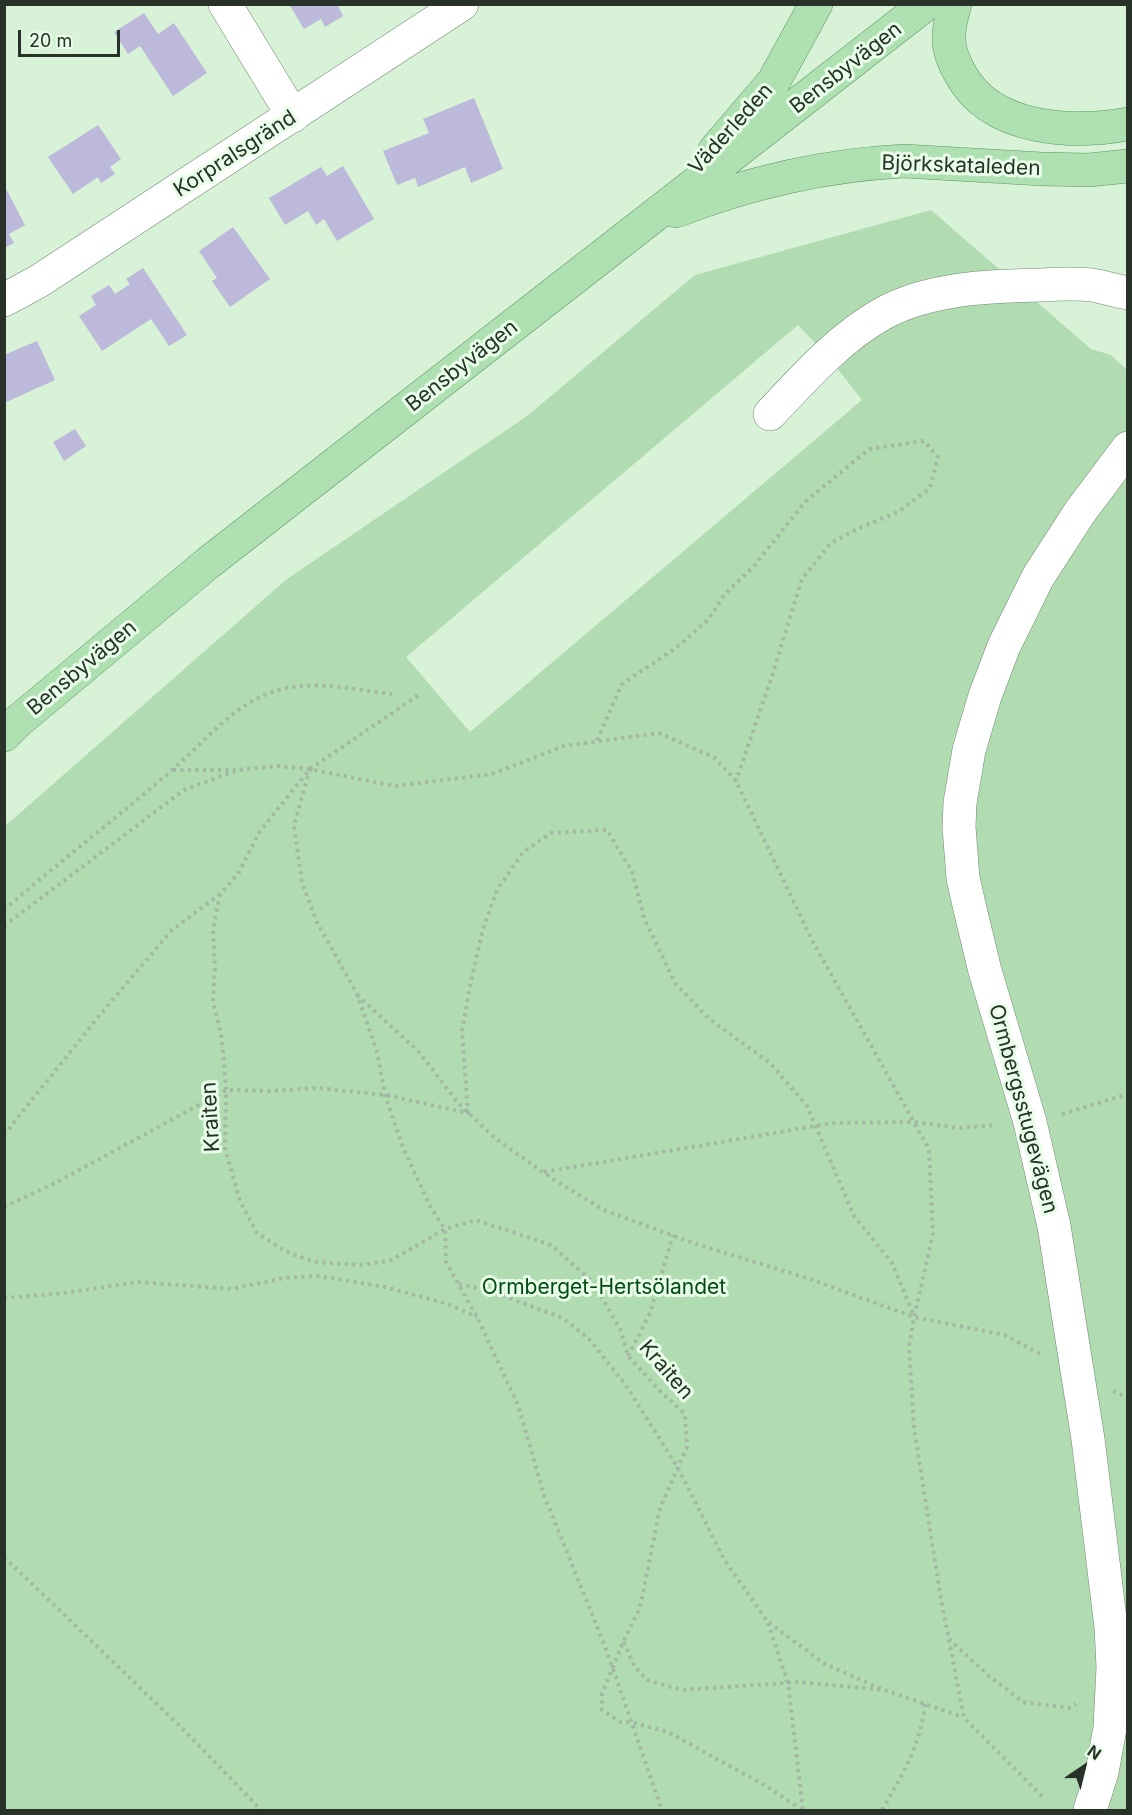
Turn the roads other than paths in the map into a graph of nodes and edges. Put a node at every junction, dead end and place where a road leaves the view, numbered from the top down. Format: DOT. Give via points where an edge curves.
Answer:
graph roads {
  1 [pos="225,4"];
  2 [pos="462,4"];
  3 [pos="816,4"];
  4 [pos="926,4"];
  5 [pos="955,4"];
  6 [pos="293,116"];
  7 [pos="1128,124"];
  8 [pos="1128,166"];
  9 [pos="627,238"];
  10 [pos="1128,293"];
  11 [pos="4,300"];
  12 [pos="770,414"];
  13 [pos="1128,448"];
  14 [pos="4,735"];
  15 [pos="1115,1768"];
  16 [pos="1090,1810"];
  1 -- 6 [label="street"];
  2 -- 6 [label="street, Korpralsgränd"];
  3 -- 9 [label="main road, Väderleden" via="774,81 726,139"];
  4 -- 9 [label="main road, Bensbyvägen"];
  5 -- 7 [label="main road, Björkskataleden" via="948,38 951,55 976,96 1016,119 1042,126 1079,130"];
  6 -- 11 [label="street, Korpralsgränd"];
  8 -- 9 [label="main road, Björkskataleden" via="1042,169 904,161 835,167 699,202"];
  9 -- 14 [label="main road, Bensbyvägen" via="208,563"];
  10 -- 12 [label="street" via="1091,285 1005,285 906,303 850,335"];
  13 -- 15 [label="street, Ormbergsstugevägen" via="1038,577 1004,646 969,750 960,803 961,850 970,909 1030,1122 1054,1226 1088,1439 1111,1627 1110,1728"];
  15 -- 16 [label="street, Ormbergsstugevägen"];
}
